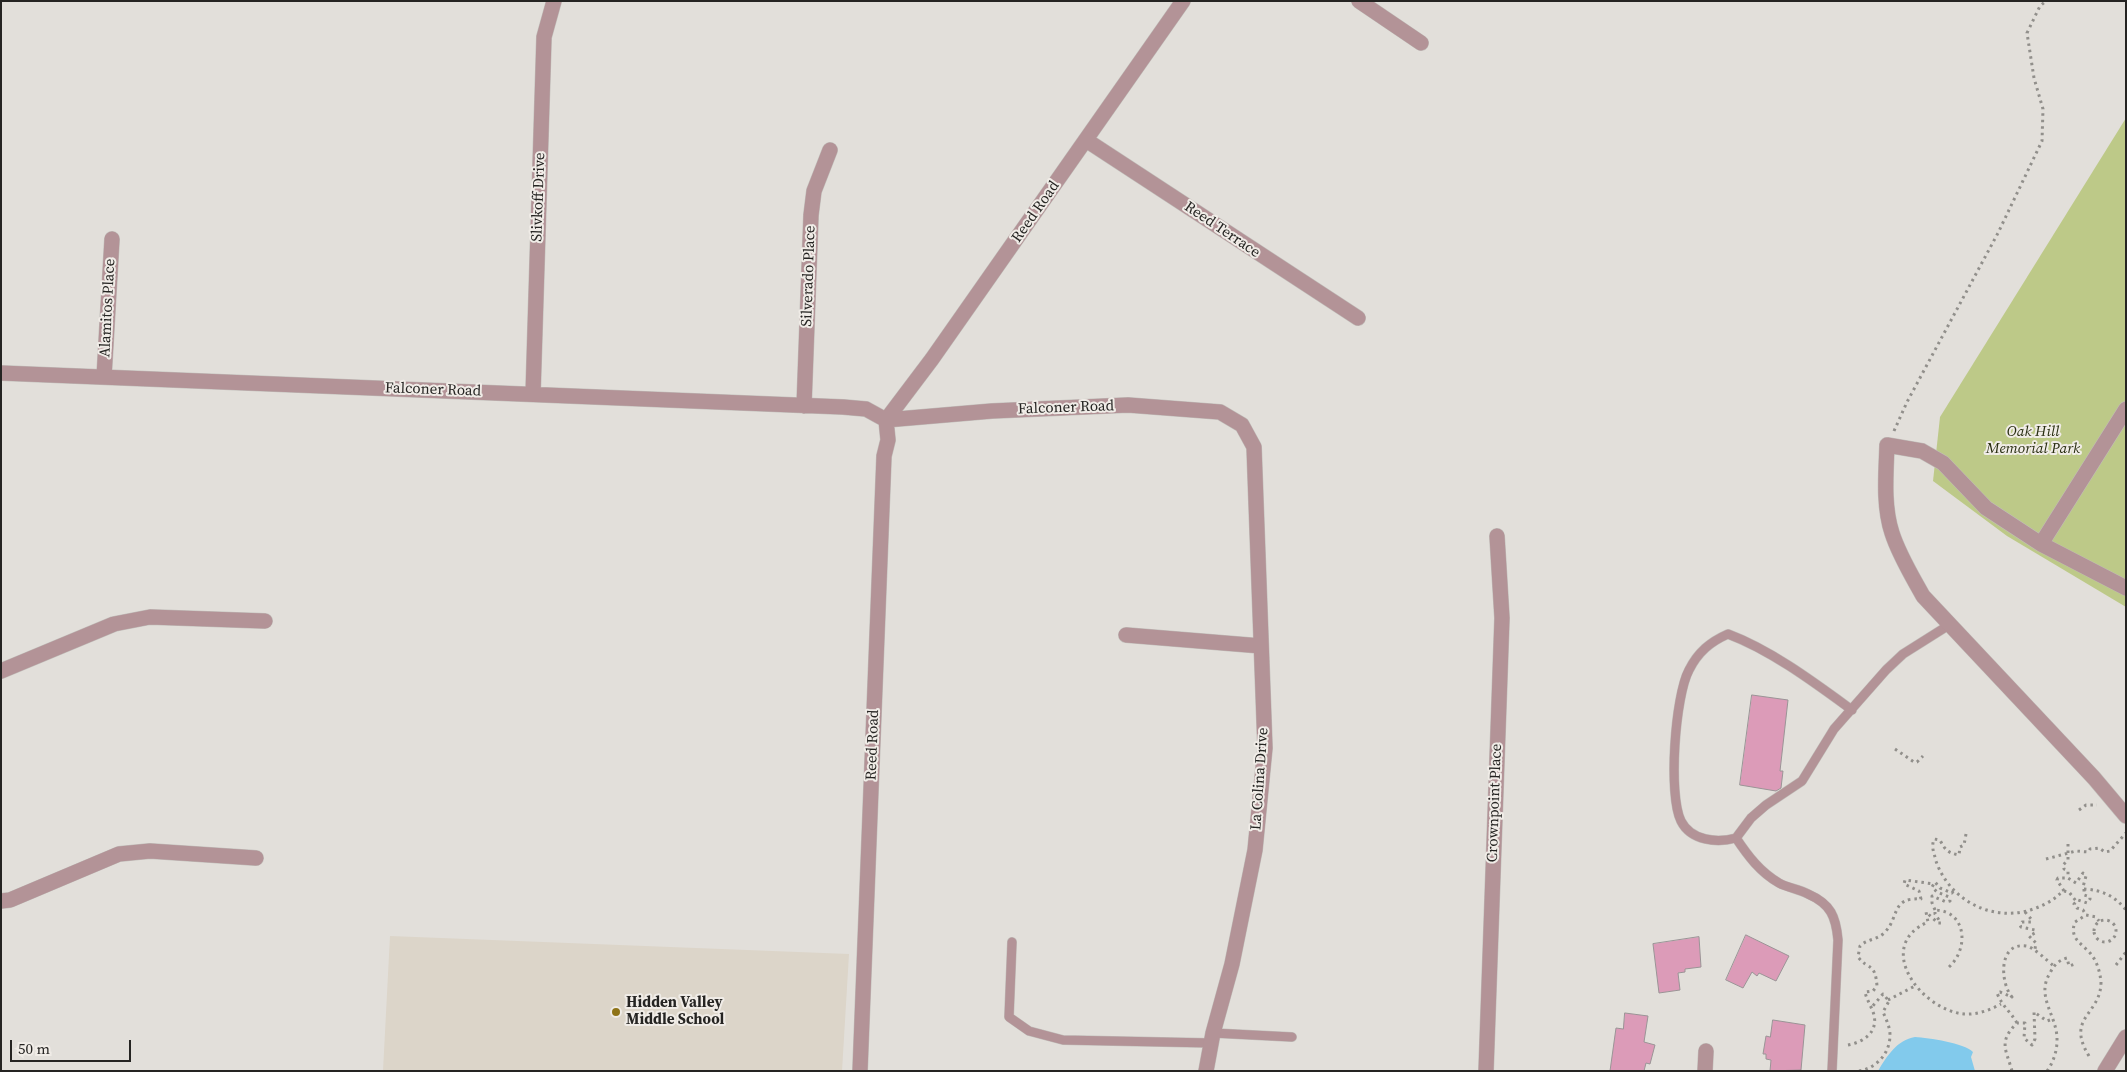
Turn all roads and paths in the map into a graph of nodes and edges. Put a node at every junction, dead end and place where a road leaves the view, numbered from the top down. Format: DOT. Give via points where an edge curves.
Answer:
graph roads {
  1 [pos="554,1"];
  2 [pos="1182,1"];
  3 [pos="1359,1"];
  4 [pos="2046,1"];
  5 [pos="1421,43"];
  6 [pos="1086,140"];
  7 [pos="830,150"];
  8 [pos="112,238"];
  9 [pos="1358,318"];
  10 [pos="1,373"];
  11 [pos="104,377"];
  12 [pos="533,394"];
  13 [pos="804,406"];
  14 [pos="2126,409"];
  15 [pos="886,420"];
  16 [pos="1242,425"];
  17 [pos="1887,445"];
  18 [pos="1497,536"];
  19 [pos="2041,544"];
  20 [pos="2126,588"];
  21 [pos="265,621"];
  22 [pos="1949,625"];
  23 [pos="1126,635"];
  24 [pos="1260,646"];
  25 [pos="1,671"];
  26 [pos="1852,710"];
  27 [pos="1895,749"];
  28 [pos="1923,756"];
  29 [pos="2126,816"];
  30 [pos="1966,834"];
  31 [pos="2126,834"];
  32 [pos="1736,838"];
  33 [pos="2068,844"];
  34 [pos="2069,852"];
  35 [pos="256,858"];
  36 [pos="2046,859"];
  37 [pos="2068,878"];
  38 [pos="1934,884"];
  39 [pos="1954,890"];
  40 [pos="2084,890"];
  41 [pos="2064,891"];
  42 [pos="1,901"];
  43 [pos="2076,901"];
  44 [pos="1935,910"];
  45 [pos="2126,910"];
  46 [pos="2025,912"];
  47 [pos="2086,914"];
  48 [pos="2099,921"];
  49 [pos="1012,942"];
  50 [pos="2034,950"];
  51 [pos="2126,952"];
  52 [pos="2075,964"];
  53 [pos="2116,965"];
  54 [pos="2054,966"];
  55 [pos="1949,967"];
  56 [pos="1915,986"];
  57 [pos="1888,1000"];
  58 [pos="2001,1004"];
  59 [pos="1871,1008"];
  60 [pos="2053,1019"];
  61 [pos="2017,1024"];
  62 [pos="1292,1036"];
  63 [pos="2126,1037"];
  64 [pos="1212,1038"];
  65 [pos="1848,1045"];
  66 [pos="1706,1051"];
  67 [pos="2089,1056"];
  68 [pos="860,1071"];
  69 [pos="1206,1071"];
  70 [pos="1486,1071"];
  71 [pos="1706,1071"];
  72 [pos="1832,1071"];
  73 [pos="1859,1071"];
  74 [pos="2012,1071"];
  75 [pos="2047,1071"];
  76 [pos="2105,1071"];
  1 -- 12 [label="street, Slivkoff Drive" via="544,37"];
  2 -- 6 [label="street, Reed Road"];
  3 -- 5 [label="street"];
  4 -- 17 [label="path" via="2040,6 2027,33 2043,109 2042,141 1998,233"];
  6 -- 9 [label="street, Reed Terrace"];
  6 -- 15 [label="street, Reed Road"];
  7 -- 13 [label="street, Silverado Place" via="814,192 811,216"];
  8 -- 11 [label="street, Alamitos Place"];
  10 -- 11 [label="street, Falconer Road"];
  11 -- 12 [label="street, Falconer Road"];
  12 -- 13 [label="street, Falconer Road"];
  13 -- 15 [label="street, Falconer Road" via="866,409"];
  14 -- 19 [label="street"];
  15 -- 16 [label="street, Falconer Road" via="1128,405 1220,412"];
  15 -- 68 [label="street, Reed Road" via="888,440 884,456"];
  16 -- 24 [label="street, La Colina Drive" via="1254,447"];
  17 -- 19 [label="street" via="1922,451 1944,463 1986,508"];
  17 -- 22 [label="street" via="1887,504 1892,533 1923,596"];
  18 -- 70 [label="street, Crownpoint Place" via="1502,618"];
  19 -- 20 [label="street"];
  21 -- 25 [label="street" via="150,617 114,624"];
  22 -- 26 [label="lane" via="1903,654"];
  22 -- 29 [label="street"];
  23 -- 24 [label="street"];
  24 -- 64 [label="street, La Colina Drive" via="1265,748 1255,850 1232,964"];
  26 -- 32 [label="lane" via="1834,729 1802,781 1766,805"];
  26 -- 32 [label="lane" via="1744,640 1728,634 1704,649 1688,671 1682,690 1675,754 1675,795 1682,822 1694,835 1706,840"];
  27 -- 28 [label="path" via="1914,762"];
  30 -- 39 [label="path" via="1959,855 1944,849 1940,840 1934,839 1931,847 1944,878"];
  31 -- 34 [label="path" via="2110,851 2104,852 2099,848 2088,852"];
  32 -- 72 [label="lane" via="1751,860 1766,874 1780,884 1810,894 1827,906 1836,920 1838,940"];
  33 -- 34 [label="path"];
  34 -- 36 [label="path"];
  34 -- 37 [label="path" via="2063,866 2068,871"];
  35 -- 42 [label="street" via="150,851 119,854"];
  37 -- 40 [label="path" via="2076,883 2083,874 2086,876"];
  37 -- 41 [label="path" via="2057,880"];
  38 -- 39 [label="path" via="1952,893"];
  38 -- 44 [label="path" via="1936,892 1949,897 1950,901 1932,896"];
  38 -- 59 [label="path" via="1905,880 1904,884 1919,891 1921,899 1903,902 1886,931 1878,938 1863,942 1858,949 1858,957 1876,974 1877,986 1873,991 1865,992"];
  39 -- 46 [label="path" via="1966,900 1990,911"];
  40 -- 43 [label="path" via="2084,895 2090,899 2086,903"];
  40 -- 45 [label="path" via="2106,893"];
  41 -- 43 [label="path"];
  41 -- 46 [label="path"];
  43 -- 47 [label="path" via="2077,908"];
  44 -- 55 [label="path" via="1952,916 1963,933 1961,952"];
  44 -- 56 [label="path" via="1941,923 1938,924 1926,912 1928,922 1915,930 1905,946 1906,968"];
  46 -- 50 [label="path" via="2032,920 2020,925 2035,930 2029,936 2036,943"];
  47 -- 48 [label="path"];
  47 -- 67 [label="path" via="2075,922 2073,931 2077,942 2097,963 2100,975 2098,995 2080,1030 2081,1042"];
  48 -- 48 [label="path" via="2115,924 2117,933 2111,941 2104,943 2096,938 2094,930"];
  49 -- 64 [label="lane" via="1008,1017 1030,1031 1063,1040"];
  50 -- 54 [label="path"];
  50 -- 58 [label="path" via="2021,946 2007,955 2003,978 2012,997 1998,992"];
  51 -- 53 [label="path"];
  52 -- 54 [label="path" via="2069,966 2068,958"];
  54 -- 60 [label="path" via="2044,987"];
  56 -- 57 [label="path"];
  56 -- 58 [label="path" via="1926,998 1947,1010 1974,1014"];
  57 -- 59 [label="path" via="1883,994"];
  57 -- 73 [label="path" via="1883,1012 1890,1033 1887,1050 1878,1063"];
  58 -- 61 [label="path" via="2008,1008"];
  59 -- 65 [label="path" via="1874,1018 1870,1034 1862,1041"];
  60 -- 61 [label="path" via="2047,1021 2034,1012 2032,1045 2024,1038 2025,1023"];
  60 -- 75 [label="path" via="2058,1042"];
  61 -- 74 [label="path" via="2008,1033 2004,1044"];
  62 -- 64 [label="lane"];
  63 -- 76 [label="street"];
  64 -- 69 [label="street, La Colina Drive"];
  66 -- 71 [label="street"];
}
